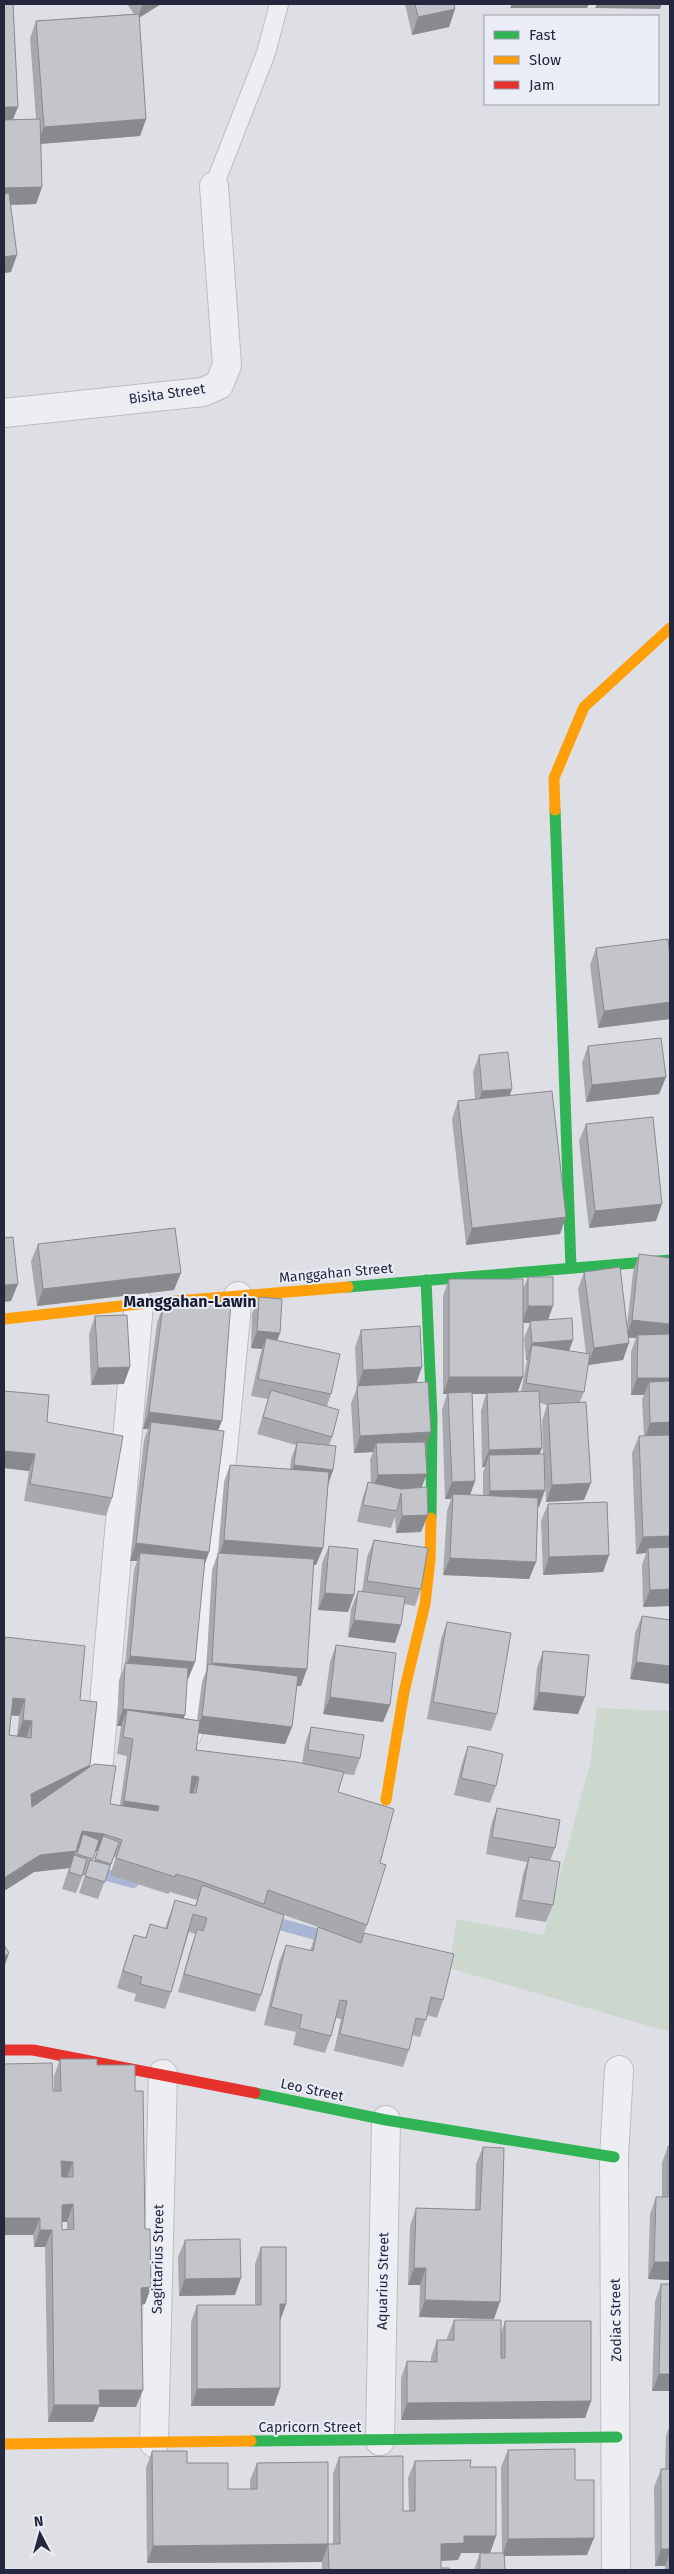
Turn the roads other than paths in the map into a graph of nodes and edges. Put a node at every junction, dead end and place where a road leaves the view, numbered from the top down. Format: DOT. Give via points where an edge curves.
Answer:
graph roads {
  1 [pos="279,4"];
  2 [pos="214,186"];
  3 [pos="4,413"];
  4 [pos="670,628"];
  5 [pos="670,1260"];
  6 [pos="571,1268"];
  7 [pos="426,1280"];
  8 [pos="238,1296"];
  9 [pos="139,1304"];
  10 [pos="4,1319"];
  11 [pos="188,1734"];
  12 [pos="97,1783"];
  13 [pos="386,1800"];
  14 [pos="4,2050"];
  15 [pos="619,2070"];
  16 [pos="162,2074"];
  17 [pos="386,2120"];
  18 [pos="614,2157"];
  19 [pos="617,2437"];
  20 [pos="380,2441"];
  21 [pos="154,2443"];
  22 [pos="4,2444"];
  23 [pos="616,2570"];
  1 -- 2 [label="lane" via="266,53"];
  2 -- 3 [label="street, Bisita Street" via="227,365 219,385 203,392"];
  4 -- 6 [label="street" via="584,707 554,778"];
  5 -- 6 [label="street, Manggahan Street"];
  6 -- 7 [label="street, Manggahan Street"];
  7 -- 8 [label="street, Manggahan Street"];
  7 -- 13 [label="street" via="431,1402 430,1560 425,1604 404,1692"];
  8 -- 9 [label="street, Manggahan Street"];
  8 -- 11 [label="street" via="224,1449"];
  9 -- 10 [label="street, Manggahan Street"];
  9 -- 12 [label="street"];
  14 -- 16 [label="street, Leo Street" via="34,2050"];
  15 -- 18 [label="street, Zodiac Street"];
  16 -- 17 [label="street, Leo Street"];
  16 -- 21 [label="street, Sagittarius Street"];
  17 -- 18 [label="street, Leo Street"];
  17 -- 20 [label="street, Aquarius Street"];
  18 -- 19 [label="street, Zodiac Street"];
  19 -- 20 [label="street, Capricorn Street"];
  19 -- 23 [label="street, Zodiac Street"];
  20 -- 21 [label="street, Capricorn Street"];
  21 -- 22 [label="street, Capricorn Street"];
}
